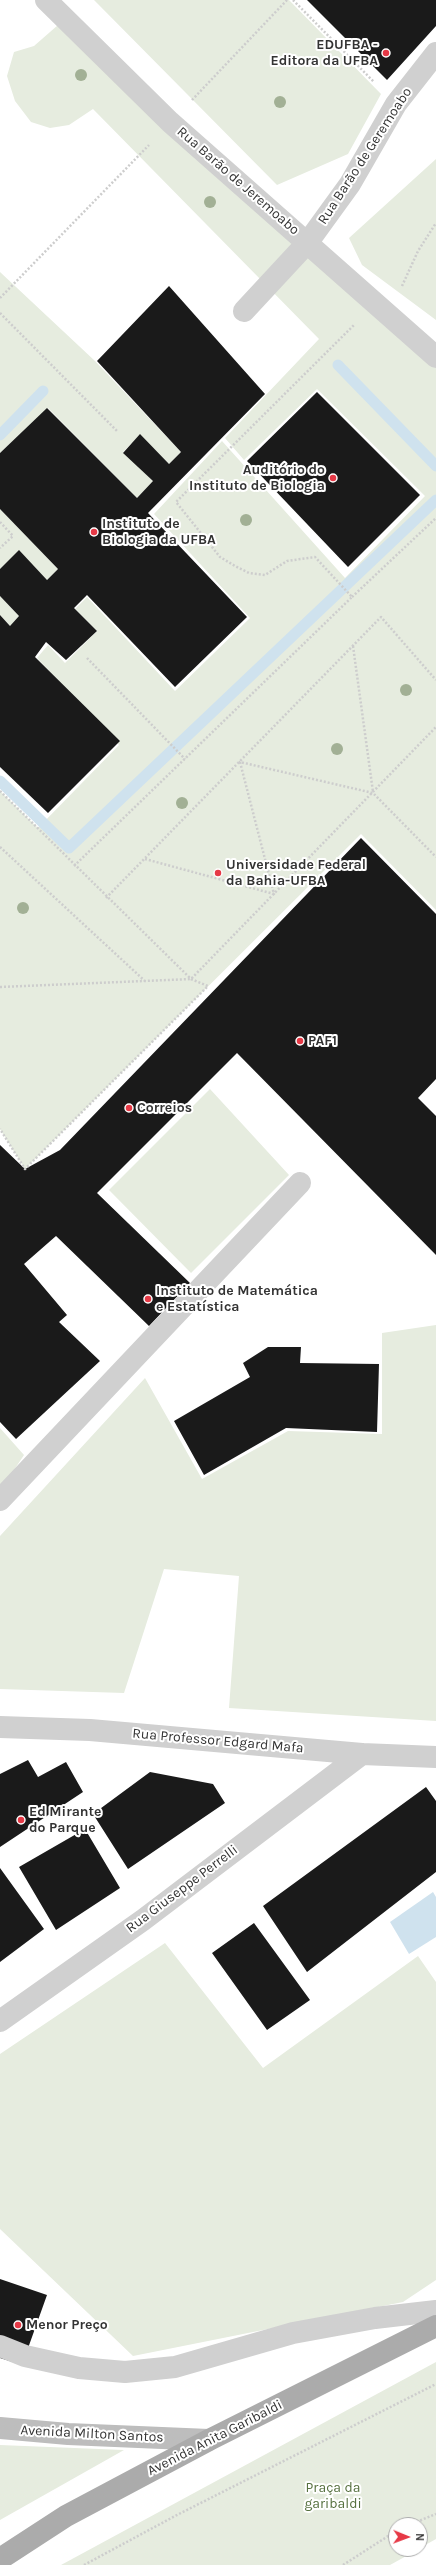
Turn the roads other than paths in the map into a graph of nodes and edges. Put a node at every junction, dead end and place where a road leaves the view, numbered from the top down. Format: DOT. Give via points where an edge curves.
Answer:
graph roads {
  1 [pos="46,0"];
  2 [pos="436,53"];
  3 [pos="308,242"];
  4 [pos="244,311"];
  5 [pos="436,357"];
  6 [pos="300,1183"];
  7 [pos="0,1500"];
  8 [pos="0,1727"];
  9 [pos="362,1754"];
  10 [pos="436,1757"];
  11 [pos="0,2021"];
  12 [pos="436,2311"];
  13 [pos="436,2326"];
  14 [pos="0,2346"];
  15 [pos="0,2428"];
  16 [pos="209,2440"];
  17 [pos="0,2559"];
  1 -- 3 [label="street, Rua Barão de Jeremoabo" via="170,122"];
  2 -- 3 [label="street, Rua Barão de Geremoabo" via="396,104 350,184"];
  3 -- 4 [label="street, Rua Barão de Geremoabo"];
  3 -- 5 [label="street, Rua Barão de Jeremoabo"];
  6 -- 7 [label="street"];
  8 -- 9 [label="street, Rua Professor Edgard Mafa" via="90,1730"];
  9 -- 10 [label="street, Rua Professor Edgard Mafa"];
  9 -- 11 [label="street, Rua Giuseppe Perrelli" via="143,1920"];
  12 -- 14 [label="street" via="375,2318 293,2333 175,2367 126,2372 79,2368 25,2356"];
  13 -- 16 [label="main road, Avenida Anita Garibaldi"];
  15 -- 16 [label="main road, Avenida Milton Santos" via="68,2434"];
  16 -- 17 [label="main road, Avenida Anita Garibaldi" via="66,2516"];
}
